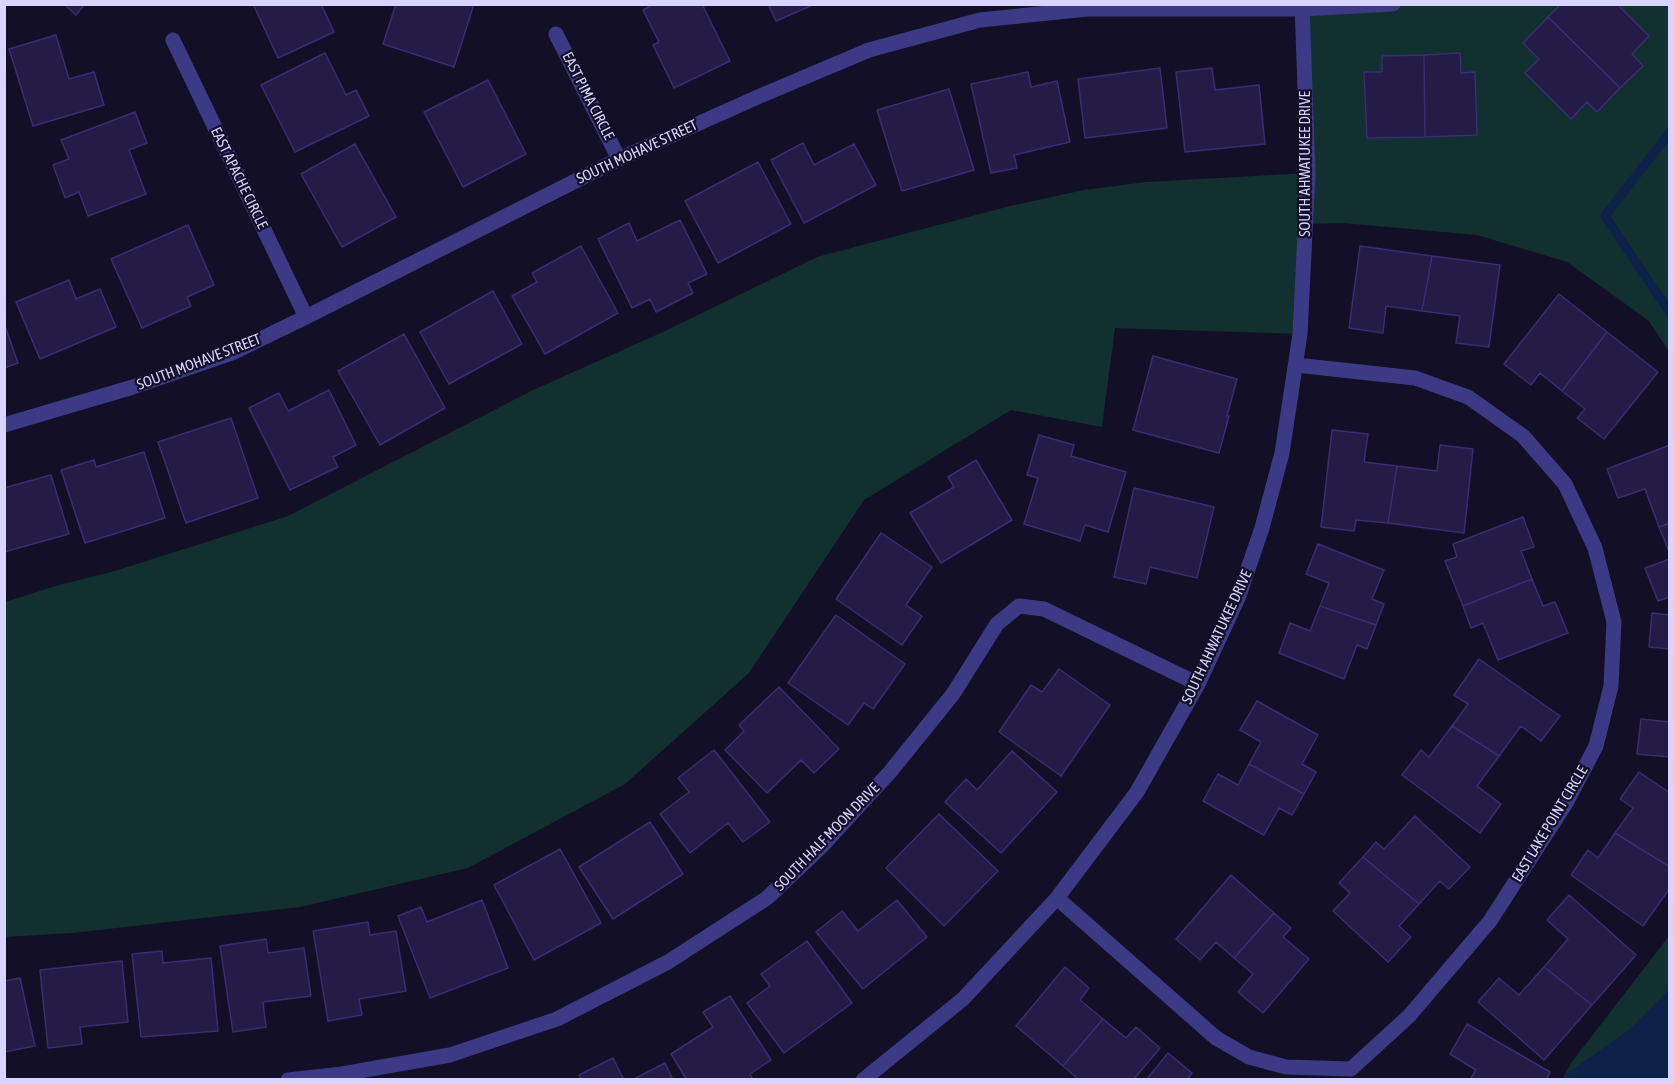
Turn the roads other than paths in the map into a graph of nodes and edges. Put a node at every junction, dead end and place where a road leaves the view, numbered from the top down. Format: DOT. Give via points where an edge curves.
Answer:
graph roads {
  1 [pos="1393,4"];
  2 [pos="1302,7"];
  3 [pos="556,34"];
  4 [pos="173,40"];
  5 [pos="619,159"];
  6 [pos="306,317"];
  7 [pos="1296,364"];
  8 [pos="4,424"];
  9 [pos="1198,684"];
  10 [pos="1057,898"];
  11 [pos="1352,1074"];
  12 [pos="288,1080"];
  13 [pos="863,1080"];
  1 -- 2 [label="street, SOUTH MOHAVE STREET"];
  2 -- 5 [label="street, SOUTH MOHAVE STREET" via="1087,9 980,20 869,50"];
  2 -- 7 [label="street, SOUTH AHWATUKEE DRIVE" via="1308,173"];
  3 -- 5 [label="street, EAST PIMA CIRCLE"];
  4 -- 6 [label="street, EAST APACHE CIRCLE"];
  5 -- 6 [label="street, SOUTH MOHAVE STREET"];
  6 -- 8 [label="street, SOUTH MOHAVE STREET" via="232,352 133,387"];
  7 -- 9 [label="street, SOUTH AHWATUKEE DRIVE" via="1282,453 1262,528 1238,598"];
  7 -- 11 [label="street, EAST LAKE POINT CIRCLE" via="1415,378 1468,397 1523,436 1565,484 1595,548 1614,622 1611,686 1596,746 1566,803 1490,921 1409,1016"];
  9 -- 10 [label="street, SOUTH AHWATUKEE DRIVE" via="1137,792"];
  9 -- 12 [label="street, SOUTH HALF MOON DRIVE" via="1044,609 1019,606 997,624 952,694 890,772 822,846 767,898 668,962 557,1019 450,1055"];
  10 -- 11 [label="street, EAST LAKE POINT CIRCLE" via="1216,1038 1249,1057 1286,1067"];
  10 -- 13 [label="street, SOUTH AHWATUKEE DRIVE" via="963,999"];
}
